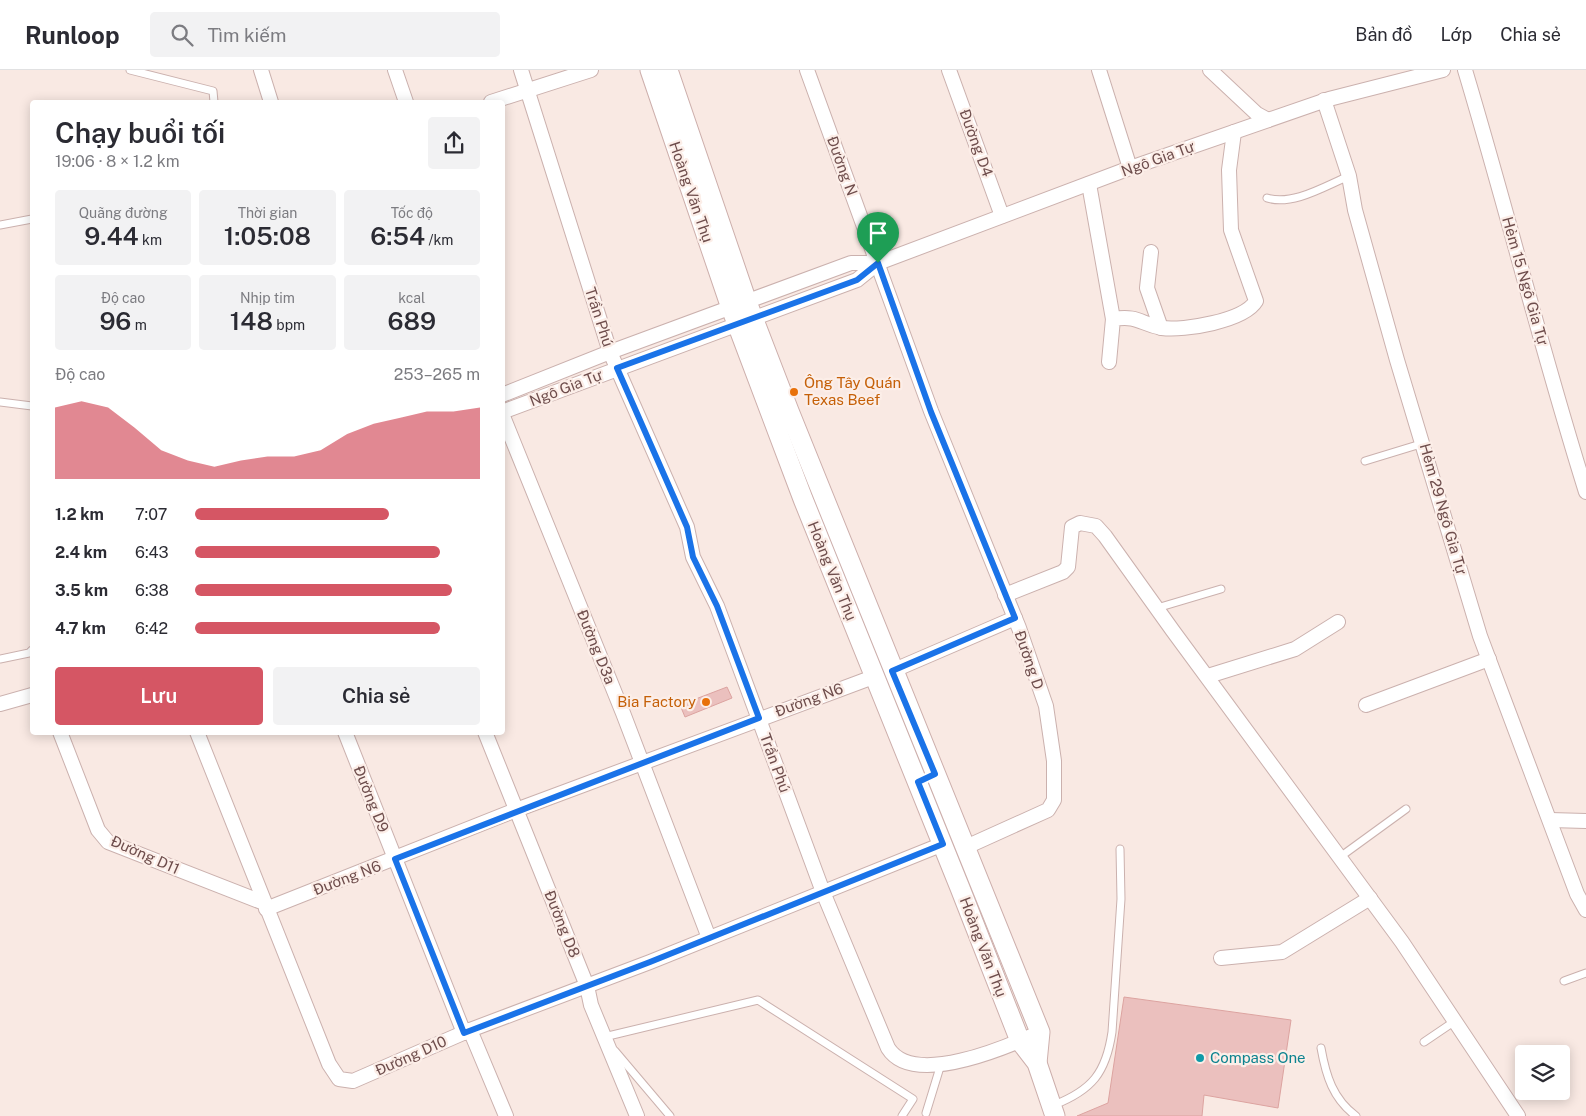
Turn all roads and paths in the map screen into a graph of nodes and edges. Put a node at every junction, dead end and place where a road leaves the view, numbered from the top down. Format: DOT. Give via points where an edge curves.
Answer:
graph roads {
  1 [pos="130,70"];
  2 [pos="261,70"];
  3 [pos="395,70"];
  4 [pos="521,70"];
  5 [pos="591,70"];
  6 [pos="650,70"];
  7 [pos="668,70"];
  8 [pos="807,70"];
  9 [pos="949,70"];
  10 [pos="1099,70"];
  11 [pos="1210,70"];
  12 [pos="1443,70"];
  13 [pos="1465,70"];
  14 [pos="1415,74"];
  15 [pos="528,91"];
  16 [pos="214,100"];
  17 [pos="270,100"];
  18 [pos="405,100"];
  19 [pos="498,100"];
  20 [pos="1324,100"];
  21 [pos="1268,120"];
  22 [pos="1234,132"];
  23 [pos="683,140"];
  24 [pos="1130,168"];
  25 [pos="1349,176"];
  26 [pos="1089,184"];
  27 [pos="1267,198"];
  28 [pos="1002,216"];
  29 [pos="30,219"];
  30 [pos="0,225"];
  31 [pos="1151,252"];
  32 [pos="878,263"];
  33 [pos="742,313"];
  34 [pos="1113,319"];
  35 [pos="1162,328"];
  36 [pos="610,352"];
  37 [pos="1109,362"];
  38 [pos="617,368"];
  39 [pos="505,393"];
  40 [pos="0,402"];
  41 [pos="30,406"];
  42 [pos="505,412"];
  43 [pos="781,414"];
  44 [pos="505,421"];
  45 [pos="1424,443"];
  46 [pos="1364,460"];
  47 [pos="821,491"];
  48 [pos="1586,492"];
  49 [pos="803,498"];
  50 [pos="852,569"];
  51 [pos="835,578"];
  52 [pos="1221,589"];
  53 [pos="1005,595"];
  54 [pos="1157,608"];
  55 [pos="1015,618"];
  56 [pos="1338,622"];
  57 [pos="30,652"];
  58 [pos="0,659"];
  59 [pos="1489,659"];
  60 [pos="884,674"];
  61 [pos="1208,676"];
  62 [pos="30,696"];
  63 [pos="0,704"];
  64 [pos="1366,706"];
  65 [pos="759,718"];
  66 [pos="61,735"];
  67 [pos="198,735"];
  68 [pos="346,735"];
  69 [pos="486,735"];
  70 [pos="641,763"];
  71 [pos="926,778"];
  72 [pos="1406,809"];
  73 [pos="516,810"];
  74 [pos="1550,820"];
  75 [pos="1586,822"];
  76 [pos="943,844"];
  77 [pos="966,847"];
  78 [pos="1120,849"];
  79 [pos="1340,857"];
  80 [pos="395,859"];
  81 [pos="979,881"];
  82 [pos="960,888"];
  83 [pos="823,892"];
  84 [pos="1370,898"];
  85 [pos="265,906"];
  86 [pos="1586,910"];
  87 [pos="709,938"];
  88 [pos="1221,958"];
  89 [pos="1586,973"];
  90 [pos="1564,981"];
  91 [pos="587,986"];
  92 [pos="1455,1021"];
  93 [pos="467,1032"];
  94 [pos="1040,1032"];
  95 [pos="605,1038"];
  96 [pos="1020,1041"];
  97 [pos="1424,1042"];
  98 [pos="1321,1048"];
  99 [pos="1037,1063"];
  100 [pos="940,1064"];
  101 [pos="1053,1111"];
  102 [pos="926,1113"];
  103 [pos="506,1116"];
  104 [pos="637,1116"];
  105 [pos="670,1116"];
  106 [pos="902,1116"];
  107 [pos="1356,1116"];
  108 [pos="1518,1116"];
  1 -- 16 [label="lane" via="213,91"];
  2 -- 17 [label="street"];
  3 -- 18 [label="street"];
  4 -- 15 [label="street, Trần Phú"];
  5 -- 15 [label="street"];
  6 -- 23 [label="street, Hoàng Văn Thụ"];
  7 -- 23 [label="street, Hoàng Văn Thụ"];
  8 -- 32 [label="street, Đường N"];
  9 -- 28 [label="street, Đường D4"];
  10 -- 24 [label="street"];
  11 -- 21 [label="street" via="1257,114"];
  12 -- 14 [label="street, Ngô Gia Tự"];
  13 -- 48 [label="street, Hẻm 15 Ngô Gia Tự"];
  14 -- 20 [label="street, Ngô Gia Tự"];
  15 -- 19 [label="street"];
  15 -- 36 [label="street, Trần Phú"];
  20 -- 21 [label="street, Ngô Gia Tự"];
  20 -- 25 [label="street, Hẻm 29 Ngô Gia Tự"];
  21 -- 22 [label="street, Ngô Gia Tự"];
  22 -- 24 [label="street, Ngô Gia Tự"];
  22 -- 35 [label="street" via="1229,170 1231,230 1256,301 1252,308 1241,314 1190,328"];
  23 -- 33 [label="street, Hoàng Văn Thụ"];
  24 -- 26 [label="street, Ngô Gia Tự"];
  25 -- 27 [label="lane" via="1299,196 1276,201"];
  25 -- 45 [label="street, Hẻm 29 Ngô Gia Tự" via="1355,210"];
  26 -- 28 [label="street, Ngô Gia Tự"];
  26 -- 34 [label="street"];
  28 -- 32 [label="street, Ngô Gia Tự"];
  29 -- 30 [label="lane"];
  31 -- 35 [label="street" via="1147,288"];
  32 -- 33 [label="street, Ngô Gia Tự" via="857,280"];
  32 -- 53 [label="street, Đường D" via="931,412"];
  33 -- 36 [label="street, Ngô Gia Tự"];
  33 -- 38 [label="street, Ngô Gia Tự"];
  33 -- 43 [label="street, Hoàng Văn Thụ"];
  34 -- 35 [label="street" via="1129,316"];
  34 -- 37 [label="street"];
  36 -- 38 [label="street, Trần Phú"];
  36 -- 39 [label="street, Ngô Gia Tự"];
  38 -- 42 [label="street, Ngô Gia Tự"];
  38 -- 65 [label="street, Trần Phú" via="687,527 693,557 717,606"];
  40 -- 41 [label="lane"];
  43 -- 47 [label="street, Hoàng Văn Thụ"];
  43 -- 49 [label="street, Hoàng Văn Thụ"];
  44 -- 70 [label="street, Đường D3a"];
  45 -- 46 [label="lane"];
  45 -- 59 [label="street, Hẻm 29 Ngô Gia Tự"];
  47 -- 49 [label="street"];
  47 -- 50 [label="street, Hoàng Văn Thụ"];
  49 -- 51 [label="street, Hoàng Văn Thụ"];
  50 -- 51 [label="street"];
  50 -- 60 [label="street, Hoàng Văn Thụ"];
  51 -- 60 [label="street, Hoàng Văn Thụ"];
  52 -- 54 [label="lane"];
  53 -- 54 [label="street" via="1063,572 1068,567 1072,527 1080,523 1096,526"];
  53 -- 55 [label="street, Đường D"];
  54 -- 61 [label="street"];
  55 -- 60 [label="street, Đường N6"];
  55 -- 77 [label="street, Đường D" via="1046,706 1054,761 1054,800 1048,810"];
  56 -- 61 [label="street" via="1294,649"];
  57 -- 58 [label="lane"];
  59 -- 64 [label="street"];
  59 -- 74 [label="street, Hẻm 29 Ngô Gia Tự"];
  60 -- 65 [label="street, Đường N6"];
  60 -- 71 [label="street, Hoàng Văn Thụ"];
  61 -- 79 [label="street"];
  62 -- 63 [label="street"];
  65 -- 70 [label="street, Đường N6"];
  65 -- 83 [label="street, Trần Phú"];
  66 -- 85 [label="street, Đường D11" via="98,830 108,842"];
  67 -- 85 [label="street, Đường D10"];
  68 -- 80 [label="street, Đường D9"];
  69 -- 73 [label="street, Đường D8"];
  70 -- 73 [label="street, Đường N6"];
  70 -- 87 [label="street, Đường D3a"];
  71 -- 76 [label="street, Hoàng Văn Thụ"];
  71 -- 77 [label="street, Hoàng Văn Thụ"];
  72 -- 79 [label="lane"];
  73 -- 80 [label="street, Đường N6"];
  73 -- 91 [label="street, Đường D8"];
  74 -- 75 [label="street"];
  74 -- 86 [label="street, Hẻm 29 Ngô Gia Tự"];
  76 -- 82 [label="street, Hoàng Văn Thụ"];
  76 -- 83 [label="street, Đường D10"];
  77 -- 81 [label="street, Hoàng Văn Thụ"];
  78 -- 101 [label="lane" via="1121,899 1108,1053 1102,1069 1086,1089"];
  79 -- 84 [label="street"];
  80 -- 85 [label="street, Đường N6"];
  80 -- 93 [label="street, Đường D9"];
  81 -- 82 [label="street"];
  81 -- 94 [label="street, Hoàng Văn Thụ"];
  82 -- 96 [label="street, Hoàng Văn Thụ"];
  83 -- 87 [label="street, Đường D10"];
  83 -- 100 [label="street, Trần Phú" via="890,1051 901,1060 912,1063"];
  84 -- 88 [label="street" via="1282,952"];
  84 -- 92 [label="street"];
  85 -- 93 [label="street, Đường D10" via="329,1064 339,1079 353,1081"];
  87 -- 91 [label="street, Đường D10"];
  89 -- 90 [label="lane"];
  91 -- 93 [label="street, Đường D10"];
  91 -- 95 [label="street, Đường D8"];
  92 -- 97 [label="lane"];
  92 -- 108 [label="street"];
  93 -- 103 [label="street, Đường D9"];
  94 -- 96 [label="street, Trần Phú"];
  94 -- 99 [label="street, Hoàng Văn Thụ"];
  95 -- 104 [label="street, Đường D8"];
  95 -- 105 [label="lane"];
  95 -- 106 [label="lane" via="758,1000 913,1099"];
  96 -- 99 [label="street, Hoàng Văn Thụ"];
  96 -- 100 [label="street, Trần Phú"];
  98 -- 107 [label="lane" via="1327,1079 1343,1106"];
  99 -- 101 [label="street, Hoàng Văn Thụ"];
  100 -- 102 [label="lane"];
}
